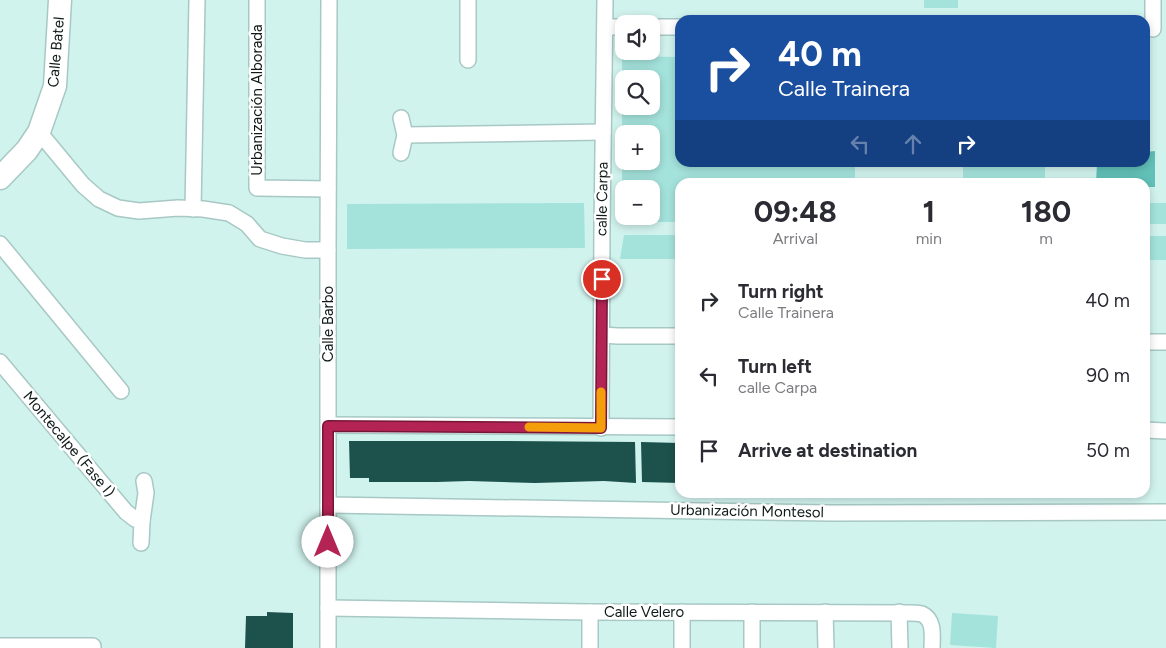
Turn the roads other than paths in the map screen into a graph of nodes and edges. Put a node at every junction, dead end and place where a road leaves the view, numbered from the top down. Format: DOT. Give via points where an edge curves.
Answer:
graph roads {
  1 [pos="60,0"];
  2 [pos="197,0"];
  3 [pos="257,0"];
  4 [pos="329,0"];
  5 [pos="468,0"];
  6 [pos="605,0"];
  7 [pos="1153,0"];
  8 [pos="605,27"];
  9 [pos="615,27"];
  10 [pos="660,27"];
  11 [pos="675,27"];
  12 [pos="1155,29"];
  13 [pos="468,60"];
  14 [pos="401,118"];
  15 [pos="39,132"];
  16 [pos="603,132"];
  17 [pos="406,135"];
  18 [pos="401,153"];
  19 [pos="0,178"];
  20 [pos="328,189"];
  21 [pos="193,208"];
  22 [pos="0,244"];
  23 [pos="328,250"];
  24 [pos="602,335"];
  25 [pos="675,336"];
  26 [pos="1150,342"];
  27 [pos="1166,342"];
  28 [pos="0,362"];
  29 [pos="121,391"];
  30 [pos="328,426"];
  31 [pos="675,427"];
  32 [pos="601,428"];
  33 [pos="1150,430"];
  34 [pos="1166,430"];
  35 [pos="144,481"];
  36 [pos="328,505"];
  37 [pos="1166,512"];
  38 [pos="142,521"];
  39 [pos="141,543"];
  40 [pos="328,608"];
  41 [pos="590,612"];
  42 [pos="682,612"];
  43 [pos="752,612"];
  44 [pos="825,612"];
  45 [pos="899,612"];
  46 [pos="0,646"];
  47 [pos="93,646"];
  48 [pos="328,648"];
  49 [pos="590,648"];
  50 [pos="682,648"];
  51 [pos="752,648"];
  52 [pos="826,648"];
  53 [pos="900,648"];
  54 [pos="932,648"];
  1 -- 15 [label="street, Calle Batel" via="55,86"];
  2 -- 21 [label="street"];
  3 -- 20 [label="street, Urbanización Alborada" via="257,188"];
  4 -- 20 [label="street, Calle Barbo"];
  5 -- 13 [label="street"];
  6 -- 8 [label="street, calle Carpa"];
  7 -- 12 [label="street"];
  8 -- 9 [label="street"];
  8 -- 16 [label="street, calle Carpa"];
  10 -- 11 [label="street"];
  14 -- 17 [label="street"];
  15 -- 19 [label="street, Calle Batel"];
  15 -- 21 [label="street" via="83,185 99,199 118,208 139,211"];
  16 -- 17 [label="street"];
  16 -- 24 [label="street, calle Carpa"];
  17 -- 18 [label="street"];
  20 -- 23 [label="street, Calle Barbo"];
  21 -- 23 [label="street" via="229,213 247,224 260,239 282,246"];
  22 -- 29 [label="street"];
  23 -- 30 [label="street, Calle Barbo"];
  24 -- 25 [label="street"];
  24 -- 32 [label="street, calle Carpa"];
  26 -- 27 [label="street"];
  28 -- 38 [label="street, Montecalpe (Fase I)" via="126,512"];
  30 -- 32 [label="street"];
  30 -- 36 [label="street, Calle Barbo"];
  31 -- 32 [label="street"];
  33 -- 34 [label="street"];
  35 -- 38 [label="street" via="146,492"];
  36 -- 37 [label="street, Urbanización Montesol" via="832,512"];
  36 -- 40 [label="street, Calle Barbo"];
  38 -- 39 [label="street"];
  40 -- 41 [label="street, Calle Velero"];
  40 -- 48 [label="street, Calle Barbo"];
  41 -- 42 [label="street, Calle Velero"];
  41 -- 49 [label="street"];
  42 -- 43 [label="street, Calle Velero"];
  42 -- 50 [label="street"];
  43 -- 44 [label="street, Calle Velero"];
  43 -- 51 [label="street"];
  44 -- 45 [label="street, Calle Velero"];
  44 -- 52 [label="street"];
  45 -- 53 [label="street"];
  45 -- 54 [label="street, Calle Velero" via="921,614 927,618 932,626"];
  46 -- 47 [label="street"];
}
